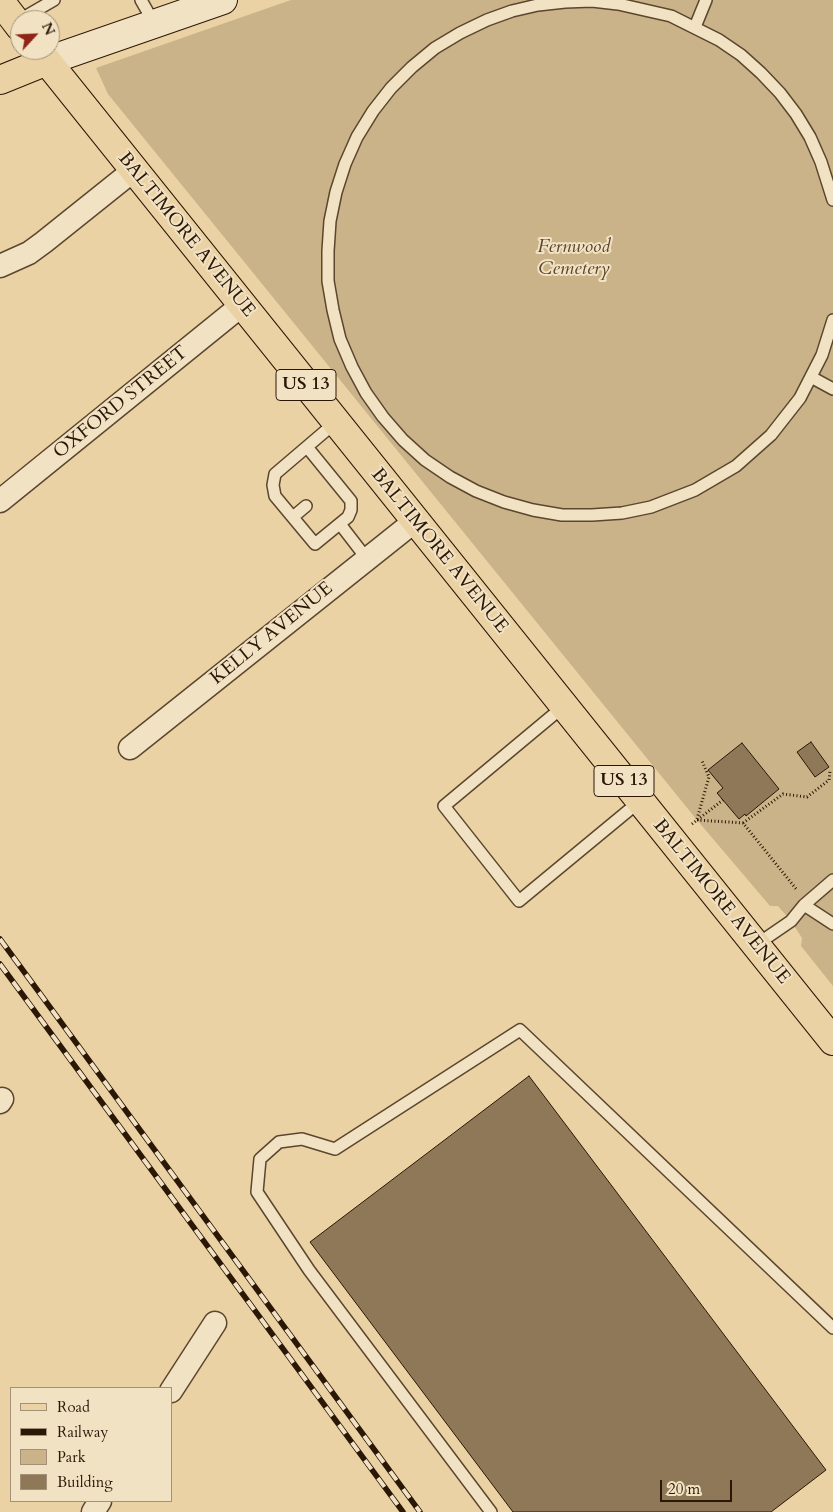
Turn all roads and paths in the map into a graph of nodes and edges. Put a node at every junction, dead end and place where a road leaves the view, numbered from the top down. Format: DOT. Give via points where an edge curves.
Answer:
graph roads {
  1 [pos="54,0"];
  2 [pos="141,0"];
  3 [pos="223,0"];
  4 [pos="706,0"];
  5 [pos="0,1"];
  6 [pos="39,10"];
  7 [pos="10,14"];
  8 [pos="154,23"];
  9 [pos="695,27"];
  10 [pos="60,51"];
  11 [pos="35,60"];
  12 [pos="45,60"];
  13 [pos="0,80"];
  14 [pos="134,170"];
  15 [pos="830,180"];
  16 [pos="833,200"];
  17 [pos="0,266"];
  18 [pos="242,305"];
  19 [pos="833,320"];
  20 [pos="812,378"];
  21 [pos="833,389"];
  22 [pos="336,422"];
  23 [pos="307,447"];
  24 [pos="0,501"];
  25 [pos="306,506"];
  26 [pos="293,517"];
  27 [pos="415,521"];
  28 [pos="340,524"];
  29 [pos="367,559"];
  30 [pos="564,706"];
  31 [pos="130,748"];
  32 [pos="702,761"];
  33 [pos="830,771"];
  34 [pos="723,800"];
  35 [pos="640,801"];
  36 [pos="697,820"];
  37 [pos="743,823"];
  38 [pos="833,880"];
  39 [pos="805,904"];
  40 [pos="833,924"];
  41 [pos="756,944"];
  42 [pos="833,1041"];
  43 [pos="215,1323"];
  44 [pos="833,1328"];
  45 [pos="172,1389"];
  46 [pos="491,1512"];
  1 -- 6 [label="lane"];
  2 -- 8 [label="lane"];
  3 -- 8 [label="main road"];
  4 -- 9 [label="lane"];
  5 -- 7 [label="main road"];
  8 -- 10 [label="main road"];
  9 -- 15 [label="lane" via="741,55 780,92 810,137"];
  9 -- 20 [label="lane" via="671,16 618,4 592,1 538,5 512,11 460,32 412,67 391,88 357,137 336,192 330,221 328,271 340,339 366,393 383,418 425,460 485,495 562,515 607,514 651,507 716,479 771,435"];
  11 -- 13 [label="main road"];
  12 -- 14 [label="main road, BALTIMORE AVENUE / US 13"];
  14 -- 17 [label="street" via="29,253"];
  14 -- 18 [label="main road, BALTIMORE AVENUE / US 13"];
  15 -- 16 [label="lane"];
  18 -- 22 [label="main road, BALTIMORE AVENUE / US 13"];
  18 -- 24 [label="street, OXFORD STREET"];
  19 -- 20 [label="lane"];
  20 -- 21 [label="lane"];
  22 -- 23 [label="lane"];
  22 -- 27 [label="main road, BALTIMORE AVENUE / US 13"];
  23 -- 26 [label="lane" via="275,474 276,496"];
  23 -- 28 [label="lane" via="334,485 351,501 348,517"];
  25 -- 26 [label="lane"];
  26 -- 28 [label="lane" via="315,544"];
  27 -- 29 [label="street, KELLY AVENUE"];
  27 -- 30 [label="main road, BALTIMORE AVENUE / US 13"];
  28 -- 29 [label="lane"];
  29 -- 31 [label="street, KELLY AVENUE"];
  30 -- 35 [label="main road, BALTIMORE AVENUE / US 13"];
  30 -- 35 [label="lane" via="444,806 519,901"];
  32 -- 36 [label="path" via="709,777"];
  33 -- 37 [label="path" via="829,780 807,797 783,794"];
  34 -- 36 [label="path"];
  35 -- 41 [label="main road, BALTIMORE AVENUE / US 13"];
  36 -- 37 [label="path"];
  37 -- 39 [label="path"];
  38 -- 39 [label="lane"];
  39 -- 40 [label="lane"];
  39 -- 41 [label="lane" via="791,922"];
  41 -- 42 [label="main road, BALTIMORE AVENUE / US 13"];
  43 -- 45 [label="street"];
  44 -- 46 [label="lane" via="520,1030 335,1149 302,1139 279,1142 260,1160 257,1192 309,1270"];
}
